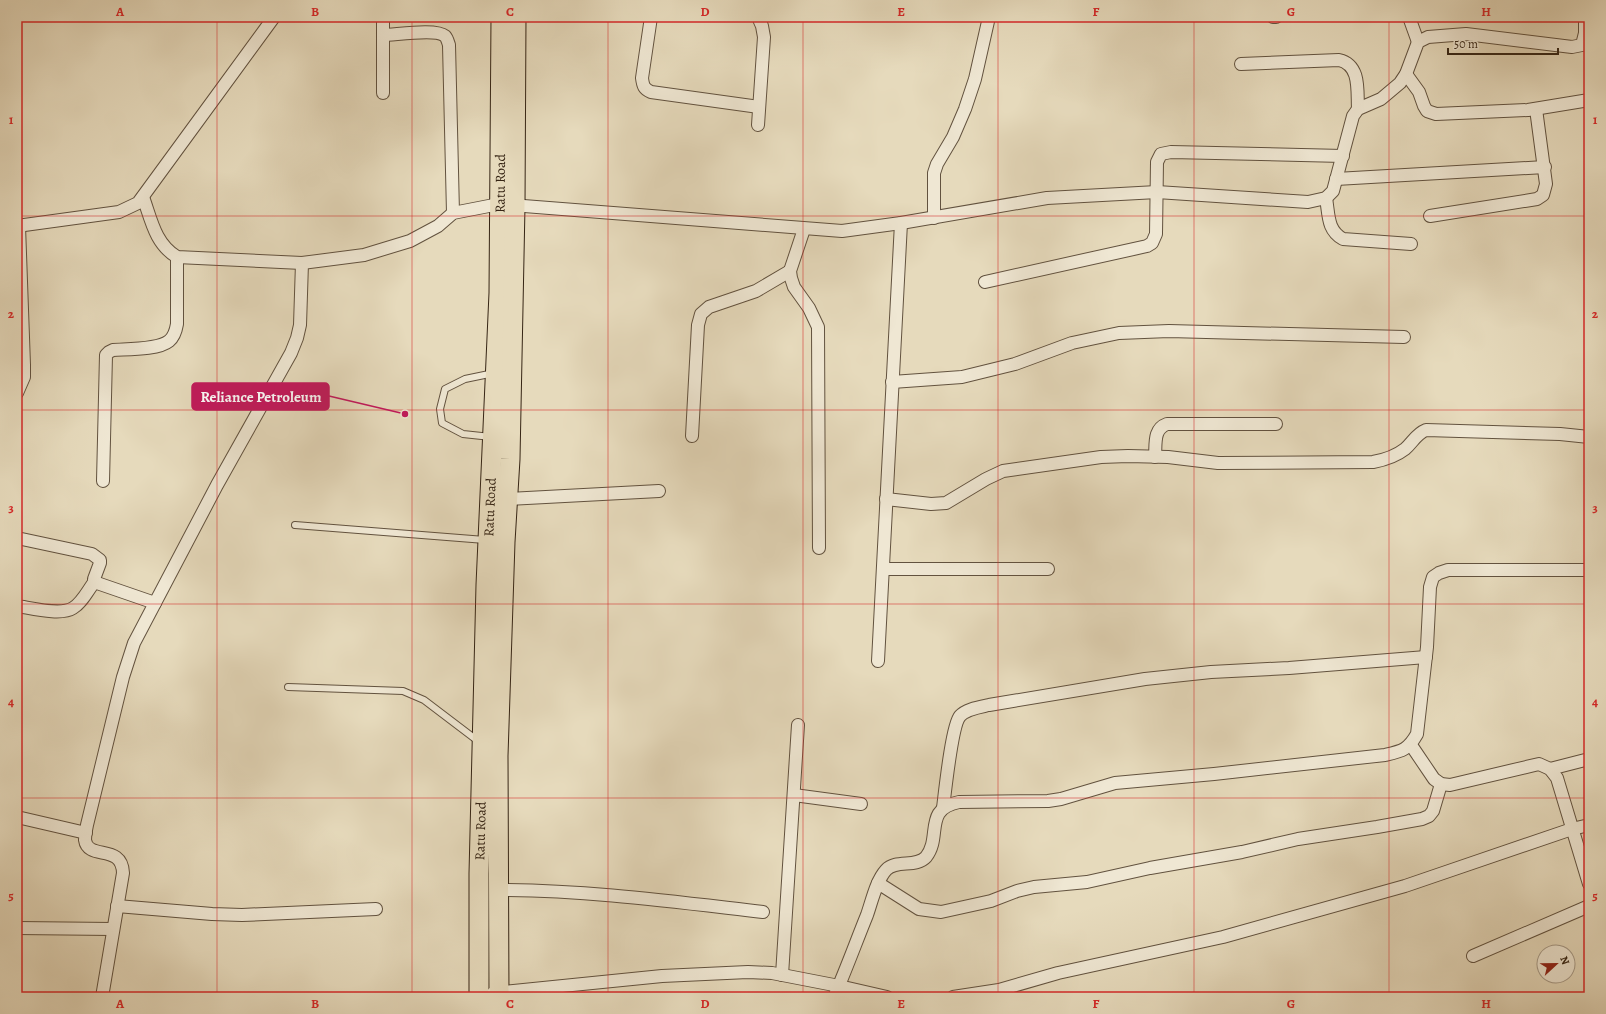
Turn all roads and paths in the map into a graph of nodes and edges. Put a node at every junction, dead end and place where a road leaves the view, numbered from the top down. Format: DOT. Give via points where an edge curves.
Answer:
graph roads {
  1 [pos="274,17"];
  2 [pos="383,17"];
  3 [pos="500,17"];
  4 [pos="516,17"];
  5 [pos="651,17"];
  6 [pos="758,17"];
  7 [pos="989,17"];
  8 [pos="1276,17"];
  9 [pos="1409,17"];
  10 [pos="1585,17"];
  11 [pos="1273,18"];
  12 [pos="383,36"];
  13 [pos="1418,42"];
  14 [pos="1585,45"];
  15 [pos="1241,64"];
  16 [pos="1406,74"];
  17 [pos="383,93"];
  18 [pos="1589,100"];
  19 [pos="759,108"];
  20 [pos="1358,109"];
  21 [pos="1536,109"];
  22 [pos="758,125"];
  23 [pos="1343,156"];
  24 [pos="1544,167"];
  25 [pos="1336,180"];
  26 [pos="1157,192"];
  27 [pos="143,197"];
  28 [pos="1326,198"];
  29 [pos="507,205"];
  30 [pos="454,213"];
  31 [pos="1430,216"];
  32 [pos="934,218"];
  33 [pos="901,223"];
  34 [pos="18,226"];
  35 [pos="804,229"];
  36 [pos="1411,244"];
  37 [pos="177,257"];
  38 [pos="302,263"];
  39 [pos="790,271"];
  40 [pos="986,282"];
  41 [pos="1404,337"];
  42 [pos="504,372"];
  43 [pos="892,382"];
  44 [pos="17,393"];
  45 [pos="1276,424"];
  46 [pos="692,436"];
  47 [pos="1589,437"];
  48 [pos="502,439"];
  49 [pos="1155,457"];
  50 [pos="103,481"];
  51 [pos="659,491"];
  52 [pos="508,499"];
  53 [pos="886,499"];
  54 [pos="296,525"];
  55 [pos="17,538"];
  56 [pos="488,541"];
  57 [pos="819,548"];
  58 [pos="883,569"];
  59 [pos="1048,569"];
  60 [pos="1589,570"];
  61 [pos="95,582"];
  62 [pos="155,603"];
  63 [pos="17,606"];
  64 [pos="1426,658"];
  65 [pos="878,661"];
  66 [pos="288,687"];
  67 [pos="798,725"];
  68 [pos="482,744"];
  69 [pos="1411,745"];
  70 [pos="1589,759"];
  71 [pos="1550,769"];
  72 [pos="1441,784"];
  73 [pos="794,795"];
  74 [pos="861,804"];
  75 [pos="942,808"];
  76 [pos="17,817"];
  77 [pos="1589,825"];
  78 [pos="1572,829"];
  79 [pos="86,834"];
  80 [pos="878,883"];
  81 [pos="1589,884"];
  82 [pos="498,890"];
  83 [pos="117,906"];
  84 [pos="1589,906"];
  85 [pos="376,909"];
  86 [pos="762,912"];
  87 [pos="17,928"];
  88 [pos="113,929"];
  89 [pos="1473,956"];
  90 [pos="782,975"];
  91 [pos="839,986"];
  92 [pos="479,995"];
  93 [pos="499,995"];
  94 [pos="102,997"];
  95 [pos="834,997"];
  96 [pos="887,997"];
  97 [pos="953,997"];
  1 -- 27 [label="street"];
  2 -- 12 [label="street"];
  3 -- 29 [label="main road, Ratu Road"];
  4 -- 29 [label="main road, Ratu Road"];
  5 -- 19 [label="street" via="642,78 642,85 646,90"];
  6 -- 19 [label="street" via="764,37"];
  7 -- 32 [label="street" via="975,79 965,109 934,173"];
  8 -- 11 [label="street"];
  9 -- 13 [label="street"];
  10 -- 14 [label="street"];
  12 -- 17 [label="street"];
  12 -- 30 [label="street" via="439,33 445,36 449,45"];
  13 -- 14 [label="street" via="1428,37 1466,34 1572,48"];
  13 -- 16 [label="street"];
  15 -- 20 [label="street" via="1339,60 1347,62 1355,74"];
  16 -- 20 [label="street" via="1400,83 1381,99"];
  16 -- 21 [label="street" via="1419,92 1424,106 1436,114"];
  18 -- 21 [label="street"];
  19 -- 22 [label="street"];
  20 -- 23 [label="street" via="1349,124"];
  21 -- 24 [label="street"];
  23 -- 25 [label="street"];
  23 -- 26 [label="street" via="1171,152 1161,154 1157,162"];
  24 -- 25 [label="street"];
  24 -- 31 [label="street" via="1546,190 1537,199"];
  25 -- 28 [label="street" via="1333,191"];
  26 -- 28 [label="street" via="1308,202"];
  26 -- 32 [label="street" via="1047,198"];
  26 -- 40 [label="street" via="1156,234 1152,243 1147,246"];
  27 -- 34 [label="street" via="138,203 119,212"];
  27 -- 37 [label="street" via="156,235 164,247"];
  28 -- 36 [label="street" via="1331,228 1335,235 1343,239"];
  29 -- 30 [label="street"];
  29 -- 35 [label="street"];
  29 -- 42 [label="main road, Ratu Road"];
  30 -- 38 [label="street" via="438,226 416,238 384,250"];
  32 -- 33 [label="street"];
  33 -- 35 [label="street" via="842,231"];
  33 -- 43 [label="street"];
  34 -- 44 [label="street" via="24,377"];
  35 -- 39 [label="street"];
  37 -- 38 [label="street"];
  37 -- 50 [label="street" via="177,324 170,340 152,346 113,350 106,355"];
  38 -- 62 [label="street" via="300,325 291,353"];
  39 -- 46 [label="street" via="756,292 709,307 702,314 698,325"];
  39 -- 57 [label="street" via="794,288 809,308 818,327"];
  41 -- 43 [label="street" via="1169,331 1119,333 1072,342 1015,364 962,377"];
  42 -- 48 [label="main road, Ratu Road"];
  42 -- 48 [label="lane" via="464,379 445,389 440,409 442,423 463,434"];
  43 -- 53 [label="street"];
  45 -- 49 [label="street" via="1167,424 1157,433"];
  47 -- 49 [label="street" via="1426,430 1420,432 1406,448 1373,462 1218,463"];
  48 -- 52 [label="main road, Ratu Road"];
  48 -- 56 [label="main road, Ratu Road"];
  49 -- 53 [label="street" via="1102,457 1003,471 946,503"];
  51 -- 52 [label="street"];
  52 -- 82 [label="main road, Ratu Road" via="498,756"];
  53 -- 58 [label="street"];
  54 -- 56 [label="lane"];
  55 -- 61 [label="street" via="92,554 100,563"];
  56 -- 68 [label="main road, Ratu Road"];
  58 -- 59 [label="street"];
  58 -- 65 [label="street"];
  60 -- 64 [label="street" via="1448,570 1439,573 1433,577 1430,587"];
  61 -- 62 [label="street"];
  61 -- 63 [label="street" via="72,609 56,611"];
  62 -- 79 [label="street" via="134,643 123,677"];
  64 -- 69 [label="street" via="1417,734"];
  64 -- 75 [label="street" via="1211,672 1145,679 970,710 960,716 955,729"];
  66 -- 68 [label="lane" via="403,691 424,700"];
  67 -- 73 [label="street"];
  68 -- 92 [label="main road, Ratu Road"];
  69 -- 72 [label="street" via="1434,779"];
  69 -- 75 [label="street" via="1403,751 1385,755 1115,783 1048,801 959,802"];
  70 -- 71 [label="street"];
  71 -- 72 [label="street" via="1539,764 1450,785"];
  71 -- 78 [label="street" via="1557,778"];
  72 -- 80 [label="street" via="1433,811 1422,819 1298,839 1087,882 1034,887 991,901 940,912 919,909"];
  73 -- 74 [label="street"];
  73 -- 90 [label="street"];
  75 -- 80 [label="street" via="925,858 887,869"];
  76 -- 79 [label="street"];
  77 -- 78 [label="street"];
  78 -- 81 [label="street"];
  78 -- 97 [label="street" via="1405,886 1223,937 1058,973 999,990"];
  79 -- 83 [label="street" via="86,844 92,850 117,857 123,865"];
  80 -- 91 [label="street"];
  82 -- 86 [label="street" via="645,899"];
  82 -- 93 [label="main road, Ratu Road"];
  83 -- 85 [label="street" via="242,915"];
  83 -- 88 [label="street"];
  84 -- 89 [label="street"];
  87 -- 88 [label="street"];
  88 -- 94 [label="street"];
  90 -- 91 [label="street"];
  90 -- 93 [label="street" via="748,972 662,976"];
  91 -- 95 [label="street"];
  91 -- 96 [label="street"];
  92 -- 93 [label="street"];
}
